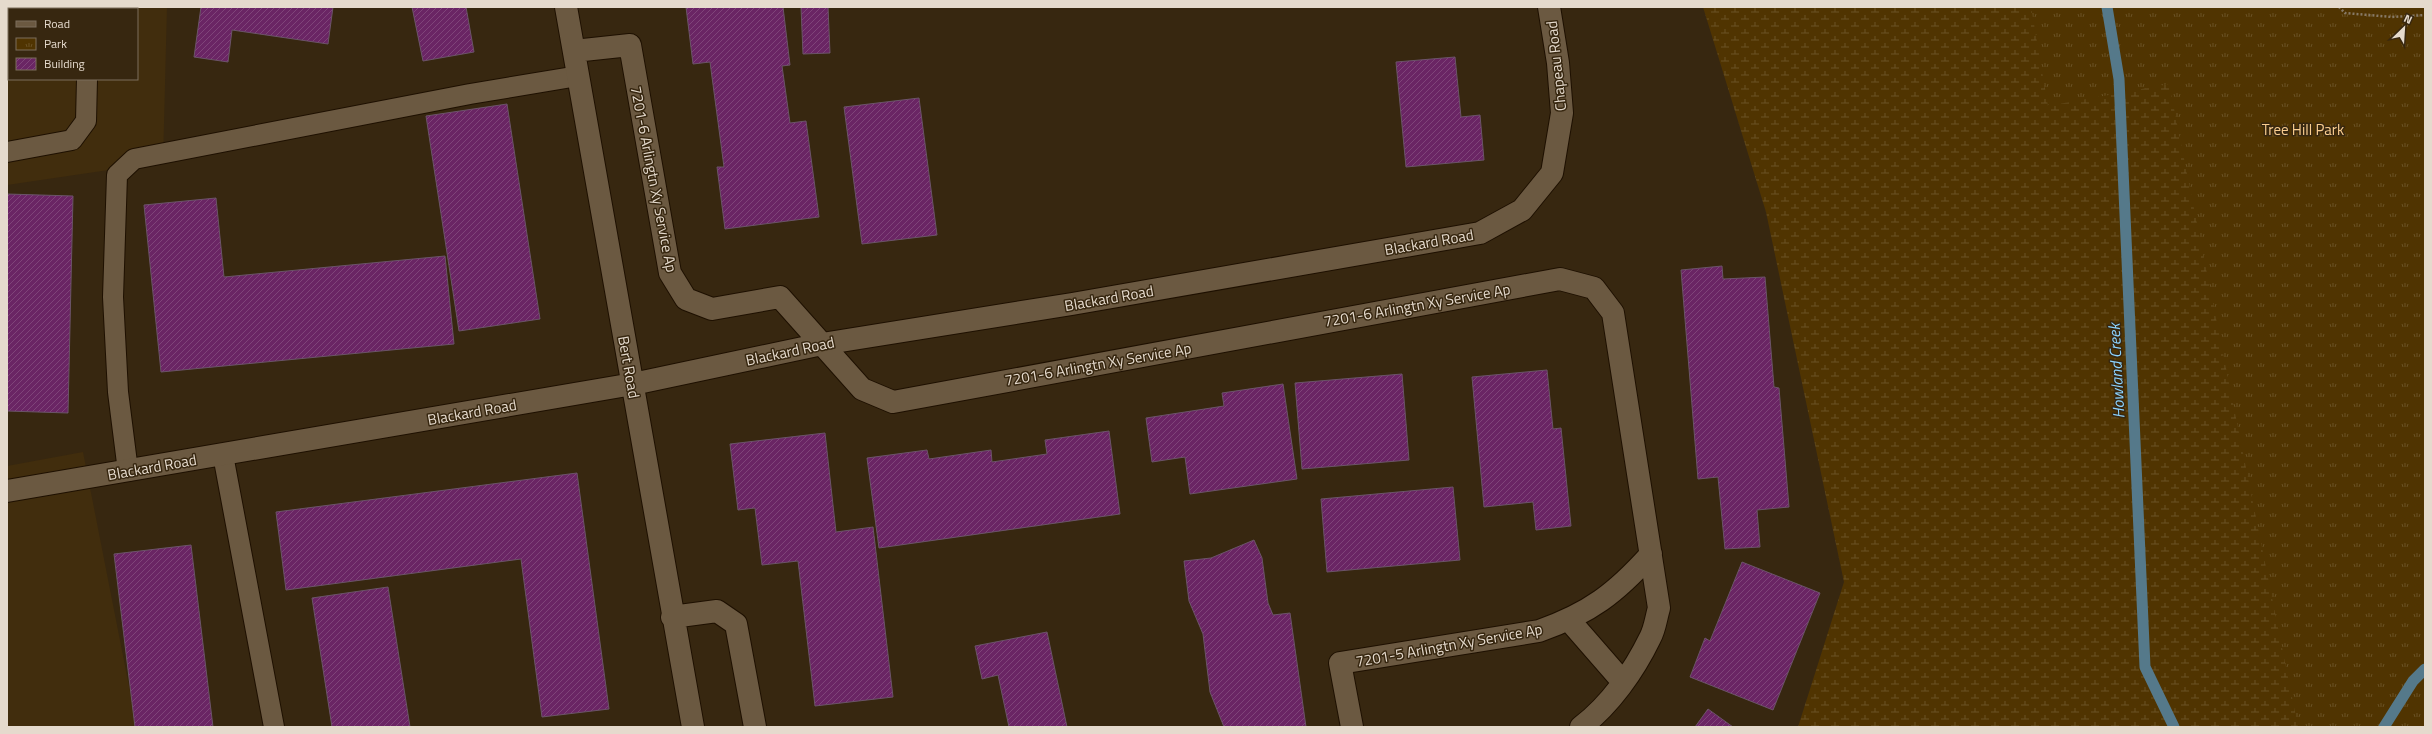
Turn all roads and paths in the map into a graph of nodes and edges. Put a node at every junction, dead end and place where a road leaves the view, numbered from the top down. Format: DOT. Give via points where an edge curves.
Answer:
graph roads {
  1 [pos="566,7"];
  2 [pos="1549,7"];
  3 [pos="2339,7"];
  4 [pos="2425,15"];
  5 [pos="574,50"];
  6 [pos="578,76"];
  7 [pos="87,80"];
  8 [pos="7,152"];
  9 [pos="1552,173"];
  10 [pos="822,344"];
  11 [pos="633,384"];
  12 [pos="223,455"];
  13 [pos="128,471"];
  14 [pos="7,491"];
  15 [pos="1652,554"];
  16 [pos="672,617"];
  17 [pos="1569,620"];
  18 [pos="1624,682"];
  19 [pos="274,727"];
  20 [pos="693,727"];
  21 [pos="755,727"];
  22 [pos="1352,727"];
  23 [pos="1581,727"];
  1 -- 5 [label="street, Bert Road"];
  2 -- 9 [label="street, Chapeau Road" via="1558,63 1562,113"];
  3 -- 4 [label="path" via="2345,13 2392,17"];
  5 -- 6 [label="street, Bert Road"];
  5 -- 10 [label="street, 7201-6 Arlingtn Xy Service Ap" via="630,45 670,273 686,299 712,309 780,297"];
  6 -- 11 [label="street, Bert Road"];
  6 -- 13 [label="lane" via="470,94 134,159 117,175 113,297 118,392"];
  7 -- 8 [label="lane" via="86,121 72,140"];
  9 -- 10 [label="street, Blackard Road" via="1522,210 1480,233 1072,304"];
  10 -- 11 [label="street, Blackard Road"];
  10 -- 15 [label="street, 7201-6 Arlingtn Xy Service Ap" via="862,389 892,402 1560,279 1588,286 1594,288 1613,313"];
  11 -- 12 [label="street, Blackard Road"];
  11 -- 16 [label="street, Bert Road"];
  12 -- 13 [label="street, Blackard Road"];
  12 -- 19 [label="lane"];
  13 -- 14 [label="street, Blackard Road"];
  15 -- 17 [label="street, 7201-5 Arlingtn Xy Service Ap" via="1625,583 1595,606"];
  15 -- 18 [label="street, 7201-6 Arlingtn Xy Service Ap" via="1659,608 1651,637"];
  16 -- 20 [label="street, Bert Road"];
  16 -- 21 [label="street" via="717,611 736,624"];
  17 -- 18 [label="street"];
  17 -- 22 [label="street, 7201-5 Arlingtn Xy Service Ap" via="1539,631 1340,663"];
  18 -- 23 [label="street, 7201-6 Arlingtn Xy Service Ap"];
}
